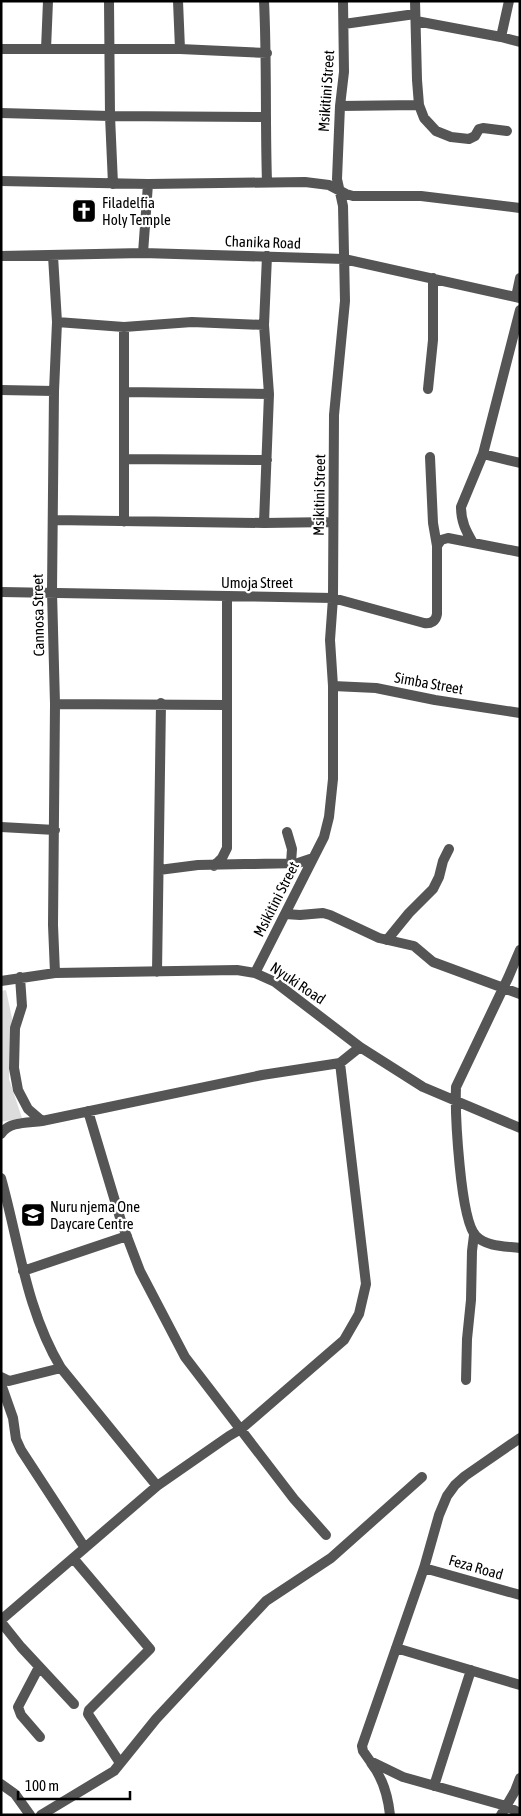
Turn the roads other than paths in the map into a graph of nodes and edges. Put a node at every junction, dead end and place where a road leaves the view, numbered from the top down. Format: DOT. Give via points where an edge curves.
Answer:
graph roads {
  1 [pos="48,1"];
  2 [pos="109,1"];
  3 [pos="178,1"];
  4 [pos="264,1"];
  5 [pos="343,1"];
  6 [pos="415,1"];
  7 [pos="509,1"];
  8 [pos="416,18"];
  9 [pos="344,24"];
  10 [pos="501,36"];
  11 [pos="520,42"];
  12 [pos="46,48"];
  13 [pos="1,49"];
  14 [pos="110,49"];
  15 [pos="180,49"];
  16 [pos="266,53"];
  17 [pos="340,106"];
  18 [pos="419,106"];
  19 [pos="1,114"];
  20 [pos="110,116"];
  21 [pos="265,117"];
  22 [pos="507,131"];
  23 [pos="1,181"];
  24 [pos="266,182"];
  25 [pos="113,184"];
  26 [pos="148,184"];
  27 [pos="340,191"];
  28 [pos="520,208"];
  29 [pos="143,253"];
  30 [pos="1,256"];
  31 [pos="53,256"];
  32 [pos="267,256"];
  33 [pos="344,259"];
  34 [pos="433,278"];
  35 [pos="520,278"];
  36 [pos="518,298"];
  37 [pos="520,310"];
  38 [pos="57,322"];
  39 [pos="264,325"];
  40 [pos="124,327"];
  41 [pos="428,389"];
  42 [pos="1,390"];
  43 [pos="54,391"];
  44 [pos="125,392"];
  45 [pos="269,394"];
  46 [pos="483,454"];
  47 [pos="430,457"];
  48 [pos="124,458"];
  49 [pos="267,460"];
  50 [pos="520,463"];
  51 [pos="53,520"];
  52 [pos="124,522"];
  53 [pos="333,522"];
  54 [pos="264,523"];
  55 [pos="473,544"];
  56 [pos="437,546"];
  57 [pos="520,552"];
  58 [pos="1,592"];
  59 [pos="52,592"];
  60 [pos="227,597"];
  61 [pos="333,598"];
  62 [pos="333,686"];
  63 [pos="161,703"];
  64 [pos="55,704"];
  65 [pos="226,705"];
  66 [pos="520,713"];
  67 [pos="1,827"];
  68 [pos="55,830"];
  69 [pos="287,832"];
  70 [pos="450,848"];
  71 [pos="313,858"];
  72 [pos="291,863"];
  73 [pos="214,866"];
  74 [pos="159,870"];
  75 [pos="285,914"];
  76 [pos="387,940"];
  77 [pos="520,950"];
  78 [pos="157,972"];
  79 [pos="255,973"];
  80 [pos="55,974"];
  81 [pos="20,978"];
  82 [pos="1,981"];
  83 [pos="502,988"];
  84 [pos="520,994"];
  85 [pos="360,1047"];
  86 [pos="340,1063"];
  87 [pos="456,1102"];
  88 [pos="88,1111"];
  89 [pos="42,1121"];
  90 [pos="520,1128"];
  91 [pos="1,1134"];
  92 [pos="1,1178"];
  93 [pos="474,1234"];
  94 [pos="127,1236"];
  95 [pos="520,1248"];
  96 [pos="23,1271"];
  97 [pos="60,1368"];
  98 [pos="1,1377"];
  99 [pos="466,1380"];
  100 [pos="1,1384"];
  101 [pos="241,1429"];
  102 [pos="520,1438"];
  103 [pos="422,1477"];
  104 [pos="157,1486"];
  105 [pos="326,1535"];
  106 [pos="85,1548"];
  107 [pos="73,1558"];
  108 [pos="424,1568"];
  109 [pos="520,1595"];
  110 [pos="1,1621"];
  111 [pos="396,1648"];
  112 [pos="39,1667"];
  113 [pos="471,1670"];
  114 [pos="520,1685"];
  115 [pos="74,1704"];
  116 [pos="40,1737"];
  117 [pos="370,1761"];
  118 [pos="120,1763"];
  119 [pos="520,1778"];
  120 [pos="1,1784"];
  121 [pos="434,1786"];
  122 [pos="517,1790"];
  123 [pos="503,1811"];
  124 [pos="520,1814"];
  125 [pos="30,1815"];
  126 [pos="41,1815"];
  127 [pos="390,1815"];
  1 -- 12 [label="street"];
  2 -- 14 [label="street"];
  3 -- 15 [label="street"];
  4 -- 16 [label="street"];
  5 -- 9 [label="street, Msikitini Street"];
  6 -- 8 [label="street"];
  7 -- 10 [label="street"];
  8 -- 9 [label="street"];
  8 -- 10 [label="street"];
  8 -- 18 [label="street"];
  9 -- 17 [label="street, Msikitini Street"];
  10 -- 11 [label="street"];
  12 -- 13 [label="street"];
  12 -- 14 [label="street"];
  14 -- 15 [label="street"];
  14 -- 20 [label="street"];
  15 -- 16 [label="street"];
  16 -- 21 [label="street"];
  17 -- 18 [label="street"];
  17 -- 27 [label="street, Msikitini Street" via="337,179"];
  18 -- 22 [label="street" via="424,118 443,135 469,139 483,128"];
  19 -- 20 [label="street"];
  20 -- 21 [label="street"];
  20 -- 25 [label="street"];
  21 -- 24 [label="street"];
  23 -- 25 [label="street"];
  24 -- 26 [label="street"];
  24 -- 27 [label="street" via="306,182 328,185"];
  25 -- 26 [label="street"];
  26 -- 29 [label="street"];
  27 -- 28 [label="street" via="353,196 421,196"];
  27 -- 33 [label="street, Msikitini Street"];
  29 -- 31 [label="street, Chanika Road"];
  29 -- 32 [label="street, Chanika Road"];
  30 -- 31 [label="street, Chanika Road"];
  31 -- 38 [label="street, Cannosa Street"];
  32 -- 33 [label="street, Chanika Road"];
  32 -- 39 [label="street"];
  33 -- 34 [label="street, Chanika Road"];
  33 -- 53 [label="street, Msikitini Street" via="345,301 334,415"];
  34 -- 36 [label="street, Chanika Road"];
  34 -- 41 [label="street" via="434,340"];
  35 -- 36 [label="street"];
  37 -- 46 [label="street"];
  38 -- 40 [label="street"];
  38 -- 43 [label="street, Cannosa Street"];
  39 -- 40 [label="street" via="192,322"];
  39 -- 45 [label="street"];
  40 -- 44 [label="street"];
  42 -- 43 [label="street"];
  43 -- 51 [label="street, Cannosa Street"];
  44 -- 45 [label="street"];
  44 -- 48 [label="street"];
  45 -- 49 [label="street"];
  46 -- 50 [label="street"];
  46 -- 55 [label="street" via="460,507 464,528"];
  47 -- 56 [label="street"];
  48 -- 49 [label="street"];
  48 -- 52 [label="street"];
  49 -- 54 [label="street"];
  51 -- 52 [label="street"];
  51 -- 59 [label="street, Cannosa Street"];
  52 -- 54 [label="street"];
  53 -- 54 [label="street"];
  53 -- 61 [label="street, Msikitini Street"];
  55 -- 56 [label="street" via="448,538"];
  55 -- 57 [label="street"];
  56 -- 61 [label="street, Umoja Street" via="437,614 432,622 424,623"];
  58 -- 59 [label="street, Umoja Street"];
  59 -- 60 [label="street, Umoja Street"];
  59 -- 64 [label="street, Cannosa Street"];
  60 -- 61 [label="street, Umoja Street"];
  60 -- 65 [label="street"];
  61 -- 62 [label="street, Msikitini Street" via="330,640"];
  62 -- 66 [label="street, Simba Street" via="376,688"];
  62 -- 71 [label="street, Msikitini Street" via="333,779 329,817 324,837"];
  63 -- 64 [label="street"];
  63 -- 65 [label="street"];
  63 -- 74 [label="street"];
  64 -- 68 [label="street, Cannosa Street"];
  65 -- 73 [label="street" via="227,848"];
  67 -- 68 [label="street"];
  68 -- 80 [label="street, Cannosa Street"];
  69 -- 72 [label="street" via="292,849"];
  70 -- 76 [label="street" via="433,889"];
  71 -- 72 [label="street"];
  71 -- 75 [label="street, Msikitini Street"];
  72 -- 73 [label="street"];
  73 -- 74 [label="street"];
  74 -- 78 [label="street"];
  75 -- 76 [label="street" via="323,913"];
  75 -- 79 [label="street, Msikitini Street"];
  76 -- 83 [label="street" via="414,946 433,962"];
  77 -- 83 [label="street"];
  78 -- 79 [label="street, Nyuki Road" via="238,970"];
  78 -- 80 [label="street, Nyuki Road"];
  79 -- 85 [label="street, Nyuki Road" via="287,990"];
  80 -- 81 [label="street, Nyuki Road"];
  81 -- 82 [label="street, Nyuki Road"];
  81 -- 89 [label="street" via="22,1006 15,1028 14,1068 21,1096 28,1109"];
  83 -- 84 [label="street"];
  83 -- 87 [label="street" via="456,1087"];
  85 -- 86 [label="street"];
  85 -- 87 [label="street, Nyuki Road" via="423,1088"];
  86 -- 88 [label="street" via="262,1075"];
  86 -- 101 [label="street" via="366,1284 360,1314 344,1340"];
  87 -- 90 [label="street, Nyuki Road"];
  87 -- 93 [label="street" via="466,1209"];
  88 -- 89 [label="street"];
  88 -- 94 [label="street"];
  89 -- 91 [label="street" via="14,1124"];
  92 -- 96 [label="street"];
  93 -- 95 [label="street" via="488,1244"];
  93 -- 99 [label="street"];
  94 -- 96 [label="street"];
  94 -- 101 [label="street" via="155,1302 185,1357"];
  96 -- 97 [label="street" via="36,1318"];
  97 -- 98 [label="street" via="9,1381"];
  97 -- 104 [label="street"];
  100 -- 106 [label="street" via="21,1450"];
  101 -- 104 [label="street"];
  101 -- 105 [label="street"];
  102 -- 108 [label="street" via="455,1485 439,1515"];
  103 -- 118 [label="street" via="331,1558 266,1601 156,1719"];
  104 -- 106 [label="street"];
  106 -- 107 [label="street"];
  107 -- 110 [label="street"];
  107 -- 118 [label="street" via="150,1650 89,1710 88,1714"];
  108 -- 109 [label="street, Feza Road"];
  108 -- 111 [label="street"];
  110 -- 112 [label="street"];
  111 -- 113 [label="street"];
  111 -- 117 [label="street" via="363,1740 363,1752"];
  112 -- 115 [label="street"];
  112 -- 116 [label="street" via="18,1707"];
  113 -- 114 [label="street"];
  113 -- 121 [label="street"];
  117 -- 121 [label="street" via="403,1777"];
  117 -- 127 [label="street" via="380,1774"];
  118 -- 126 [label="street" via="114,1771"];
  119 -- 122 [label="street"];
  120 -- 125 [label="street" via="15,1794"];
  121 -- 123 [label="street"];
  122 -- 123 [label="street"];
  123 -- 124 [label="street"];
}
